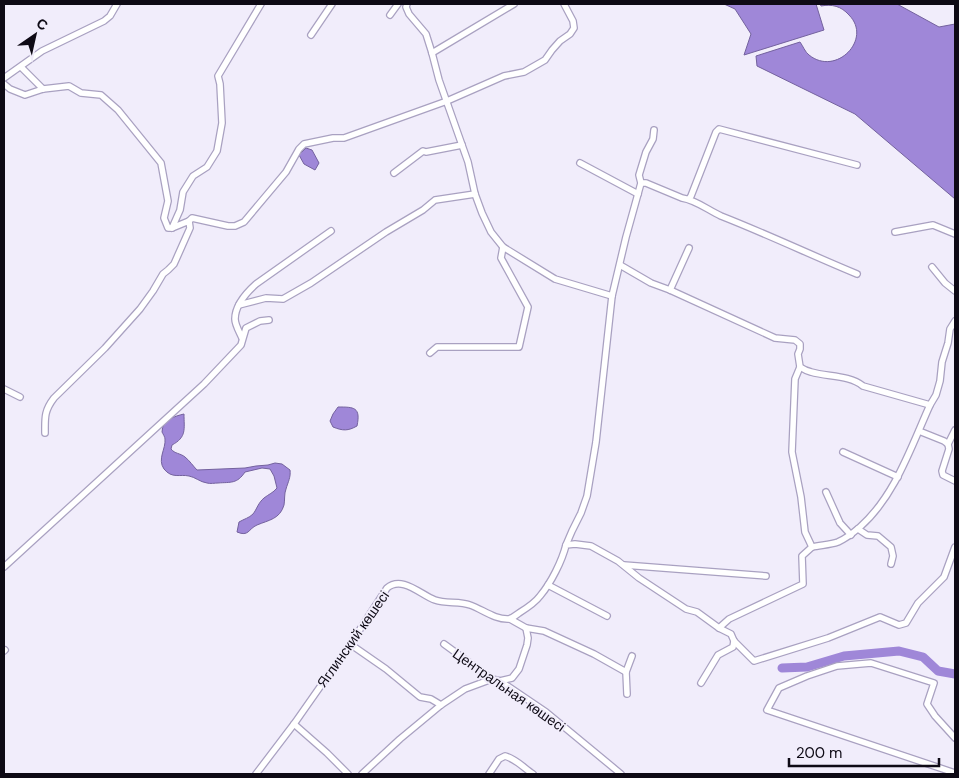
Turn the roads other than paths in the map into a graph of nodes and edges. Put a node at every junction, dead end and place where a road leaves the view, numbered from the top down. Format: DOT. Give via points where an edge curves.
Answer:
graph roads {
  1 [pos="117,4"];
  2 [pos="261,4"];
  3 [pos="332,4"];
  4 [pos="398,4"];
  5 [pos="407,4"];
  6 [pos="514,4"];
  7 [pos="564,4"];
  8 [pos="390,15"];
  9 [pos="311,35"];
  10 [pos="432,53"];
  11 [pos="21,67"];
  12 [pos="4,78"];
  13 [pos="4,84"];
  14 [pos="43,89"];
  15 [pos="447,101"];
  16 [pos="654,130"];
  17 [pos="462,145"];
  18 [pos="580,163"];
  19 [pos="857,165"];
  20 [pos="394,173"];
  21 [pos="641,183"];
  22 [pos="475,194"];
  23 [pos="638,194"];
  24 [pos="689,199"];
  25 [pos="189,222"];
  26 [pos="172,228"];
  27 [pos="332,231"];
  28 [pos="895,232"];
  29 [pos="955,234"];
  30 [pos="503,247"];
  31 [pos="689,248"];
  32 [pos="620,265"];
  33 [pos="932,267"];
  34 [pos="857,274"];
  35 [pos="670,290"];
  36 [pos="955,291"];
  37 [pos="612,296"];
  38 [pos="239,305"];
  39 [pos="268,320"];
  40 [pos="955,321"];
  41 [pos="242,339"];
  42 [pos="430,352"];
  43 [pos="800,367"];
  44 [pos="4,389"];
  45 [pos="20,397"];
  46 [pos="930,405"];
  47 [pos="955,430"];
  48 [pos="919,431"];
  49 [pos="45,433"];
  50 [pos="948,444"];
  51 [pos="843,452"];
  52 [pos="898,476"];
  53 [pos="955,481"];
  54 [pos="826,492"];
  55 [pos="858,529"];
  56 [pos="851,534"];
  57 [pos="566,545"];
  58 [pos="812,547"];
  59 [pos="955,547"];
  60 [pos="891,564"];
  61 [pos="624,565"];
  62 [pos="4,567"];
  63 [pos="766,576"];
  64 [pos="548,584"];
  65 [pos="607,616"];
  66 [pos="510,619"];
  67 [pos="526,628"];
  68 [pos="719,628"];
  69 [pos="734,641"];
  70 [pos="350,644"];
  71 [pos="444,644"];
  72 [pos="632,656"];
  73 [pos="626,672"];
  74 [pos="492,679"];
  75 [pos="500,681"];
  76 [pos="701,683"];
  77 [pos="627,694"];
  78 [pos="441,705"];
  79 [pos="294,724"];
  80 [pos="955,738"];
  81 [pos="955,773"];
  82 [pos="256,774"];
  83 [pos="348,774"];
  84 [pos="362,774"];
  85 [pos="489,774"];
  86 [pos="533,774"];
  87 [pos="620,774"];
  1 -- 11 [label="street" via="104,21 42,51"];
  2 -- 26 [label="street" via="218,76 222,123 217,151 207,167 193,176 183,192"];
  3 -- 9 [label="street"];
  4 -- 8 [label="street"];
  5 -- 10 [label="street" via="409,14 426,34"];
  6 -- 10 [label="street"];
  7 -- 15 [label="street" via="574,21 574,28 545,60 524,72 504,76"];
  10 -- 15 [label="street"];
  11 -- 12 [label="street"];
  11 -- 14 [label="street"];
  13 -- 14 [label="street" via="25,95"];
  14 -- 26 [label="street" via="69,86 81,93 101,95 118,110 161,162 168,202 164,218 168,228"];
  15 -- 17 [label="street"];
  15 -- 25 [label="street" via="344,138 304,144 286,172 244,222 235,226 192,218"];
  16 -- 21 [label="street" via="639,175"];
  17 -- 20 [label="street" via="423,151"];
  17 -- 22 [label="street"];
  18 -- 23 [label="street"];
  19 -- 24 [label="street" via="720,129"];
  21 -- 23 [label="street"];
  21 -- 24 [label="street"];
  22 -- 30 [label="street" via="491,232"];
  22 -- 38 [label="street" via="435,200 283,299 266,298"];
  23 -- 32 [label="street"];
  24 -- 34 [label="street"];
  25 -- 26 [label="street"];
  25 -- 49 [label="street" via="190,228 174,264 163,274 140,309 47,408"];
  27 -- 38 [label="street" via="256,284"];
  28 -- 29 [label="street" via="932,225"];
  30 -- 37 [label="street" via="555,279"];
  30 -- 42 [label="street" via="501,258 528,307 520,347 437,346"];
  31 -- 35 [label="street"];
  32 -- 35 [label="street"];
  32 -- 37 [label="street"];
  33 -- 36 [label="street"];
  35 -- 43 [label="street" via="775,338 795,340 800,344"];
  37 -- 57 [label="street" via="587,496"];
  38 -- 41 [label="street" via="235,320"];
  39 -- 41 [label="street" via="246,328"];
  40 -- 46 [label="street" via="950,329 936,395"];
  41 -- 62 [label="street" via="241,345 204,384"];
  43 -- 46 [label="street"];
  43 -- 58 [label="street" via="795,379 792,452 804,532"];
  44 -- 45 [label="street"];
  46 -- 48 [label="street"];
  47 -- 50 [label="street"];
  48 -- 50 [label="street"];
  48 -- 52 [label="street"];
  50 -- 53 [label="street" via="942,471 943,475"];
  51 -- 52 [label="street"];
  52 -- 55 [label="street" via="887,496"];
  54 -- 56 [label="street" via="840,522"];
  55 -- 56 [label="street"];
  55 -- 60 [label="street" via="867,535 878,536 891,547"];
  56 -- 58 [label="street" via="837,542"];
  57 -- 61 [label="street" via="591,546"];
  57 -- 64 [label="street"];
  58 -- 68 [label="street" via="802,556 803,584 729,619"];
  59 -- 69 [label="street" via="944,577 918,603 906,623 899,625 880,617 828,638 754,661"];
  61 -- 63 [label="street"];
  61 -- 68 [label="street" via="639,578"];
  64 -- 65 [label="street"];
  64 -- 66 [label="street" via="540,597"];
  66 -- 67 [label="street"];
  66 -- 70 [label="street, Яглинский көшесі" via="468,604 436,600 411,587 391,584"];
  67 -- 73 [label="street" via="544,631"];
  67 -- 75 [label="street" via="527,645 519,669 512,678"];
  68 -- 69 [label="street" via="730,634"];
  69 -- 76 [label="street" via="733,647 718,655"];
  70 -- 78 [label="street" via="420,696"];
  70 -- 79 [label="street, Яглинский көшесі"];
  71 -- 74 [label="street, Центральная көшесі"];
  72 -- 73 [label="street"];
  73 -- 77 [label="street"];
  74 -- 75 [label="street, Центральная көшесі"];
  74 -- 78 [label="street" via="465,688"];
  75 -- 87 [label="street, Центральная көшесі" via="546,712"];
  78 -- 84 [label="street"];
  79 -- 82 [label="street, Яглинский көшесі"];
  79 -- 83 [label="street"];
  80 -- 81 [label="street" via="927,704 934,683 871,663 837,666 779,688 767,710"];
  85 -- 86 [label="street" via="505,756"];
}
